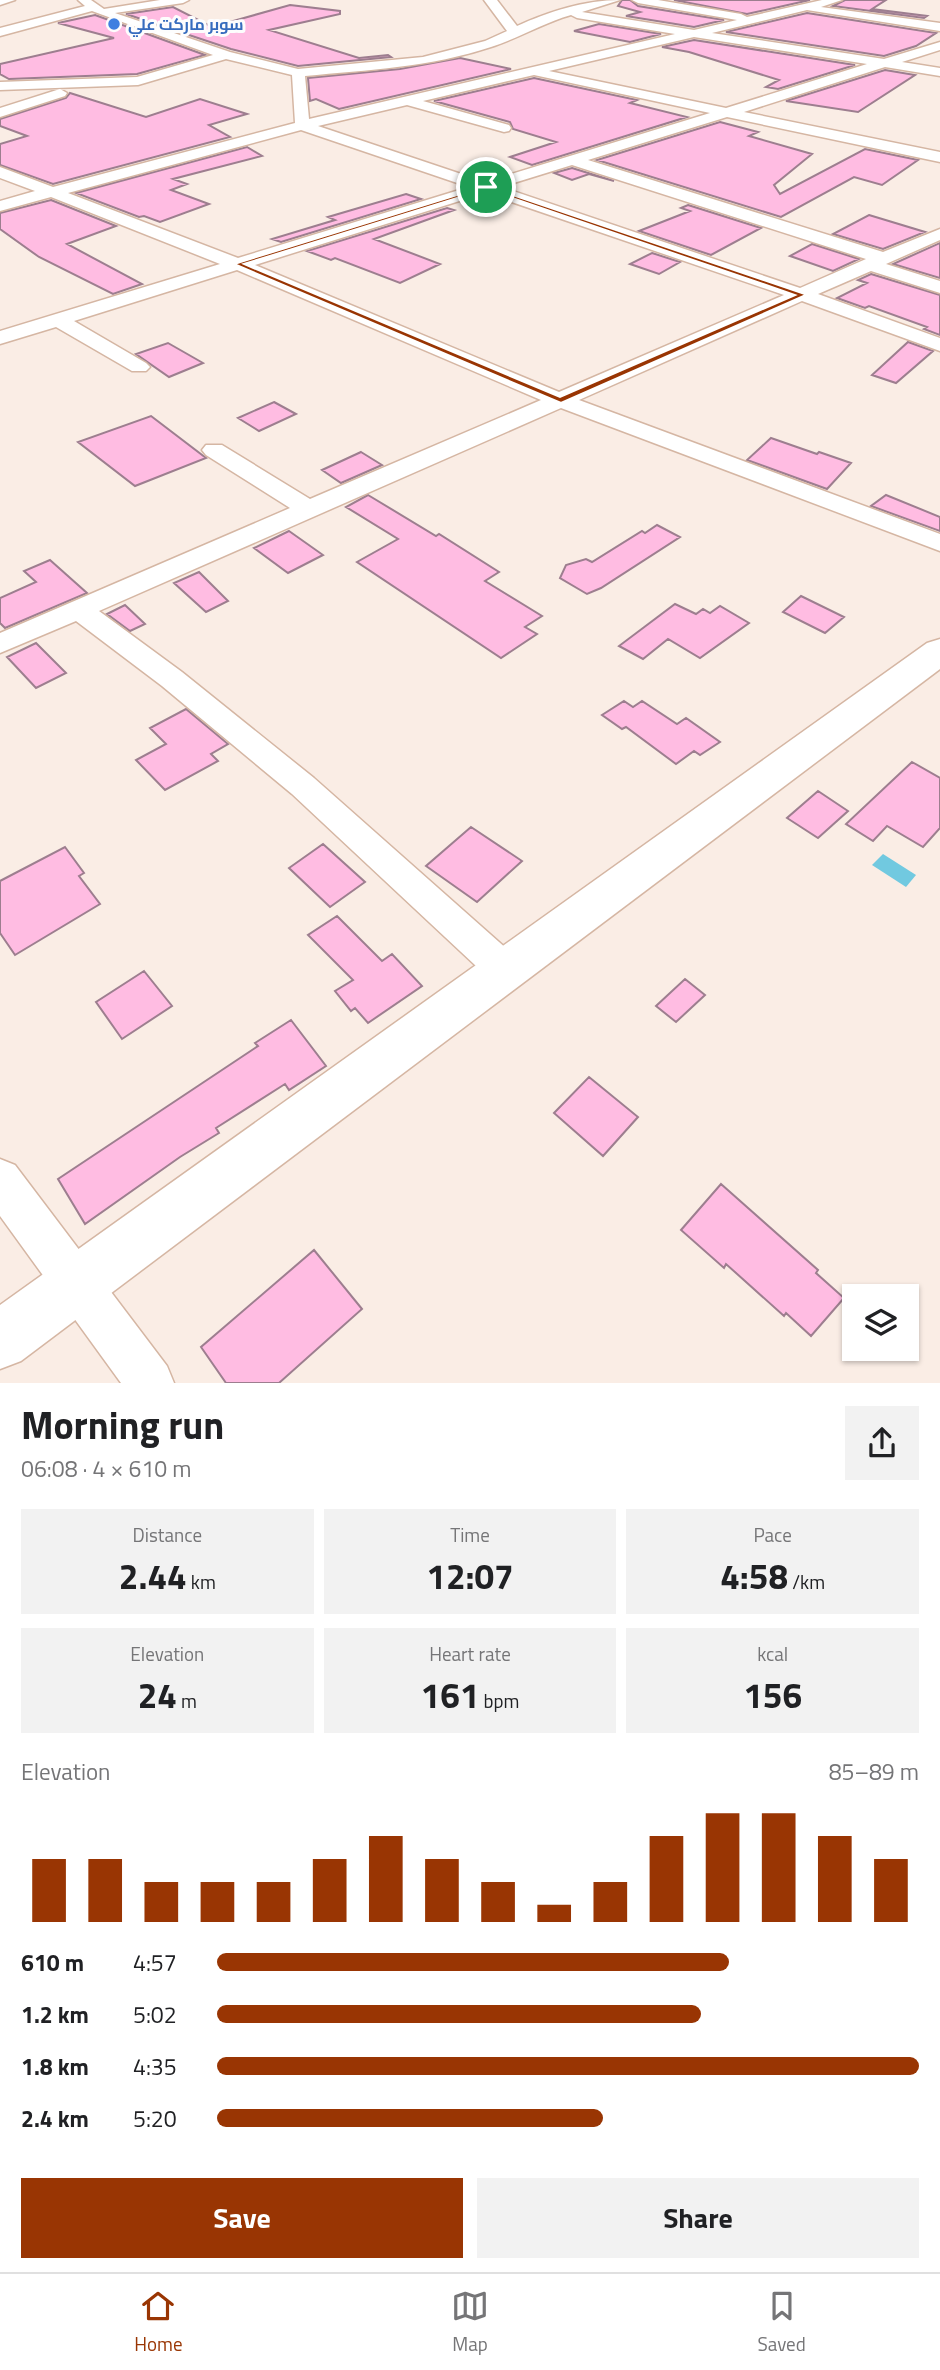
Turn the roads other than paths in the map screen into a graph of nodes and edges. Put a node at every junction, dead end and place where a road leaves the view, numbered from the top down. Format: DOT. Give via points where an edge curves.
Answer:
graph roads {
  1 [pos="9,0"];
  2 [pos="183,0"];
  3 [pos="491,0"];
  4 [pos="614,0"];
  5 [pos="638,0"];
  6 [pos="830,1"];
  7 [pos="0,2"];
  8 [pos="804,4"];
  9 [pos="93,6"];
  10 [pos="565,13"];
  11 [pos="940,17"];
  12 [pos="753,19"];
  13 [pos="940,27"];
  14 [pos="516,31"];
  15 [pos="0,32"];
  16 [pos="695,33"];
  17 [pos="940,46"];
  18 [pos="226,55"];
  19 [pos="886,64"];
  20 [pos="531,71"];
  21 [pos="940,72"];
  22 [pos="298,73"];
  23 [pos="91,83"];
  24 [pos="0,86"];
  25 [pos="408,100"];
  26 [pos="0,113"];
  27 [pos="726,113"];
  28 [pos="302,125"];
  29 [pos="504,128"];
  30 [pos="940,157"];
  31 [pos="574,161"];
  32 [pos="0,172"];
  33 [pos="486,187"];
  34 [pos="55,192"];
  35 [pos="0,206"];
  36 [pos="940,234"];
  37 [pos="874,261"];
  38 [pos="237,264"];
  39 [pos="940,287"];
  40 [pos="802,295"];
  41 [pos="58,320"];
  42 [pos="0,338"];
  43 [pos="940,345"];
  44 [pos="139,367"];
  45 [pos="561,400"];
  46 [pos="214,450"];
  47 [pos="310,510"];
  48 [pos="940,543"];
  49 [pos="78,609"];
  50 [pos="0,644"];
  51 [pos="940,650"];
  52 [pos="503,969"];
  53 [pos="0,1180"];
  54 [pos="77,1285"];
  55 [pos="0,1340"];
  56 [pos="149,1383"];
  1 -- 7 [label="street"];
  2 -- 9 [label="street"];
  3 -- 14 [label="street" via="506,26"];
  4 -- 10 [label="street"];
  5 -- 12 [label="street"];
  6 -- 8 [label="street"];
  6 -- 11 [label="street"];
  8 -- 12 [label="street"];
  8 -- 13 [label="street"];
  9 -- 15 [label="street"];
  9 -- 18 [label="street"];
  10 -- 14 [label="street"];
  10 -- 16 [label="street"];
  12 -- 16 [label="street"];
  14 -- 22 [label="street" via="489,44 423,61"];
  16 -- 19 [label="street"];
  16 -- 20 [label="street"];
  17 -- 19 [label="street"];
  18 -- 22 [label="street"];
  18 -- 23 [label="street" via="138,81"];
  19 -- 21 [label="street"];
  19 -- 27 [label="street"];
  20 -- 25 [label="street"];
  20 -- 27 [label="street"];
  22 -- 28 [label="street"];
  23 -- 24 [label="street"];
  23 -- 26 [label="street"];
  25 -- 28 [label="street"];
  25 -- 29 [label="street"];
  27 -- 30 [label="street"];
  27 -- 31 [label="street"];
  28 -- 33 [label="street"];
  28 -- 34 [label="street"];
  31 -- 33 [label="street"];
  31 -- 37 [label="street"];
  32 -- 34 [label="street"];
  33 -- 38 [label="street"];
  33 -- 40 [label="street"];
  34 -- 35 [label="street"];
  34 -- 38 [label="street"];
  36 -- 37 [label="street"];
  37 -- 39 [label="street"];
  37 -- 40 [label="street"];
  38 -- 41 [label="street"];
  38 -- 45 [label="street"];
  40 -- 43 [label="street"];
  40 -- 45 [label="street"];
  41 -- 42 [label="street"];
  41 -- 44 [label="street"];
  45 -- 47 [label="street"];
  45 -- 48 [label="street"];
  46 -- 47 [label="street"];
  47 -- 49 [label="street"];
  49 -- 50 [label="street"];
  49 -- 52 [label="street" via="173,679 303,786"];
  51 -- 52 [label="main road"];
  52 -- 54 [label="main road"];
  53 -- 54 [label="street"];
  54 -- 55 [label="main road"];
  54 -- 56 [label="street"];
}
